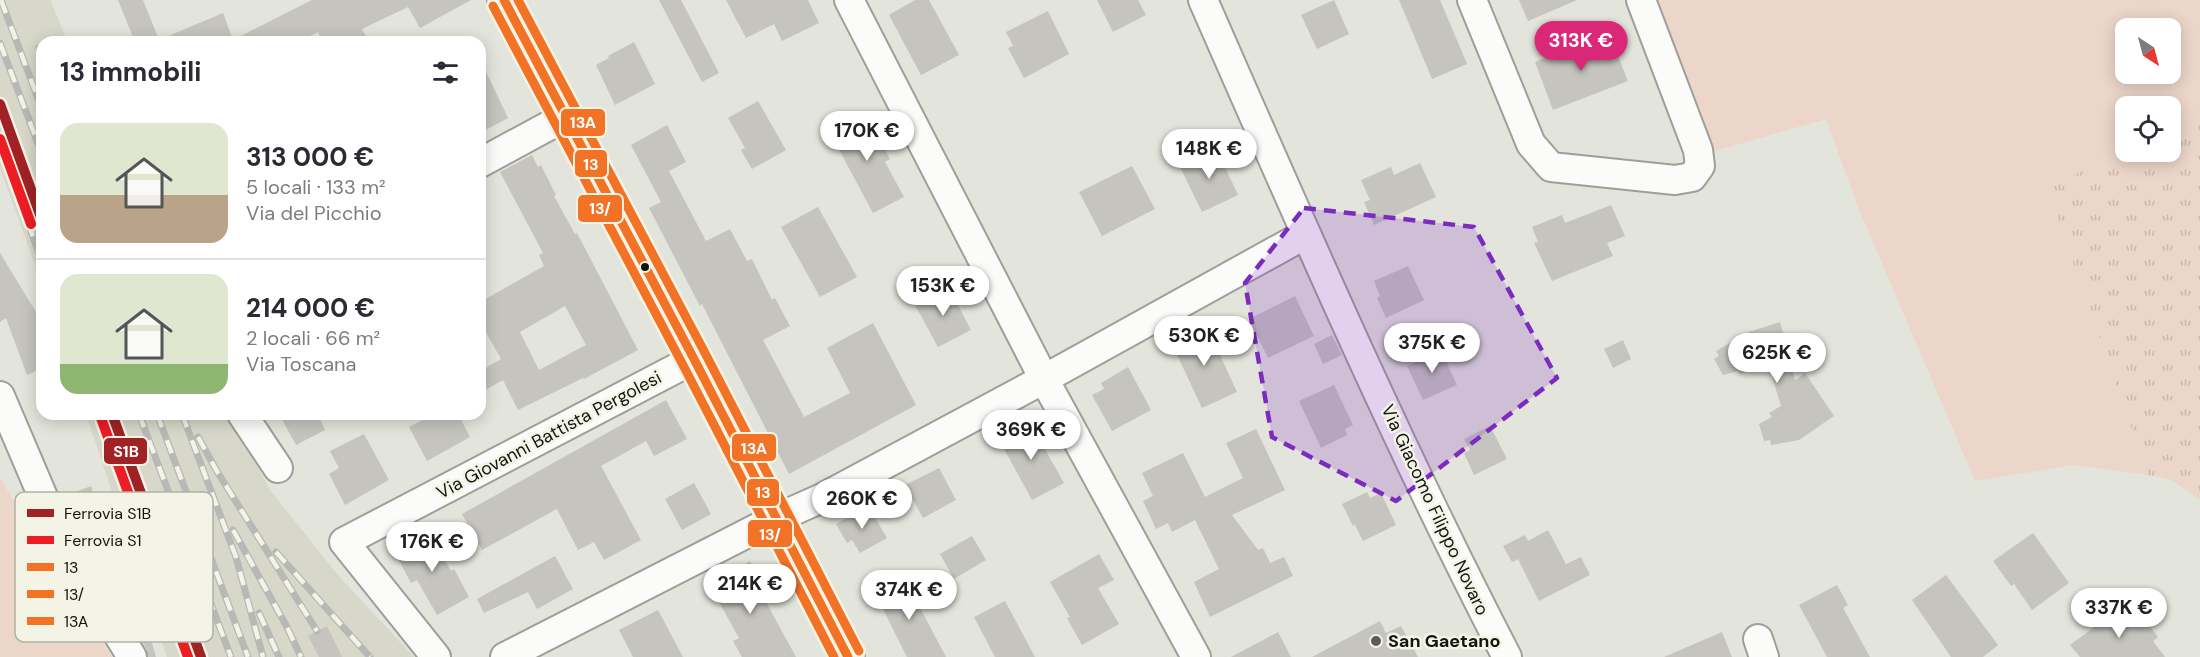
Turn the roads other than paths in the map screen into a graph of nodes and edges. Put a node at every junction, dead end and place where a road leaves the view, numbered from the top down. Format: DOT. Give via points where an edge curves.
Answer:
graph roads {
  1 [pos="504,0"];
  2 [pos="519,0"];
  3 [pos="849,0"];
  4 [pos="1203,0"];
  5 [pos="1472,0"];
  6 [pos="1641,0"];
  7 [pos="536,60"];
  8 [pos="566,117"];
  9 [pos="486,160"];
  10 [pos="1306,234"];
  11 [pos="694,359"];
  12 [pos="1044,379"];
  13 [pos="0,396"];
  14 [pos="246,420"];
  15 [pos="278,468"];
  16 [pos="41,492"];
  17 [pos="775,519"];
  18 [pos="123,642"];
  19 [pos="132,657"];
  20 [pos="436,657"];
  21 [pos="505,657"];
  22 [pos="848,657"];
  23 [pos="1196,657"];
  24 [pos="1506,657"];
  1 -- 7 [label="main road"];
  2 -- 7 [label="street"];
  3 -- 12 [label="street"];
  4 -- 10 [label="street, Via Giacomo Filippo Novaro"];
  5 -- 6 [label="street" via="1531,144 1551,167 1675,180 1692,177 1700,166 1698,150"];
  7 -- 8 [label="main road"];
  8 -- 9 [label="street"];
  8 -- 11 [label="main road"];
  10 -- 12 [label="street"];
  10 -- 24 [label="street, Via Giacomo Filippo Novaro" via="1457,562"];
  11 -- 17 [label="main road"];
  11 -- 20 [label="street, Via Giovanni Battista Pergolesi" via="344,542"];
  12 -- 17 [label="street" via="822,498"];
  12 -- 23 [label="street"];
  13 -- 16 [label="street"];
  14 -- 15 [label="street"];
  17 -- 21 [label="street"];
  17 -- 22 [label="main road"];
  18 -- 19 [label="street"];
}
